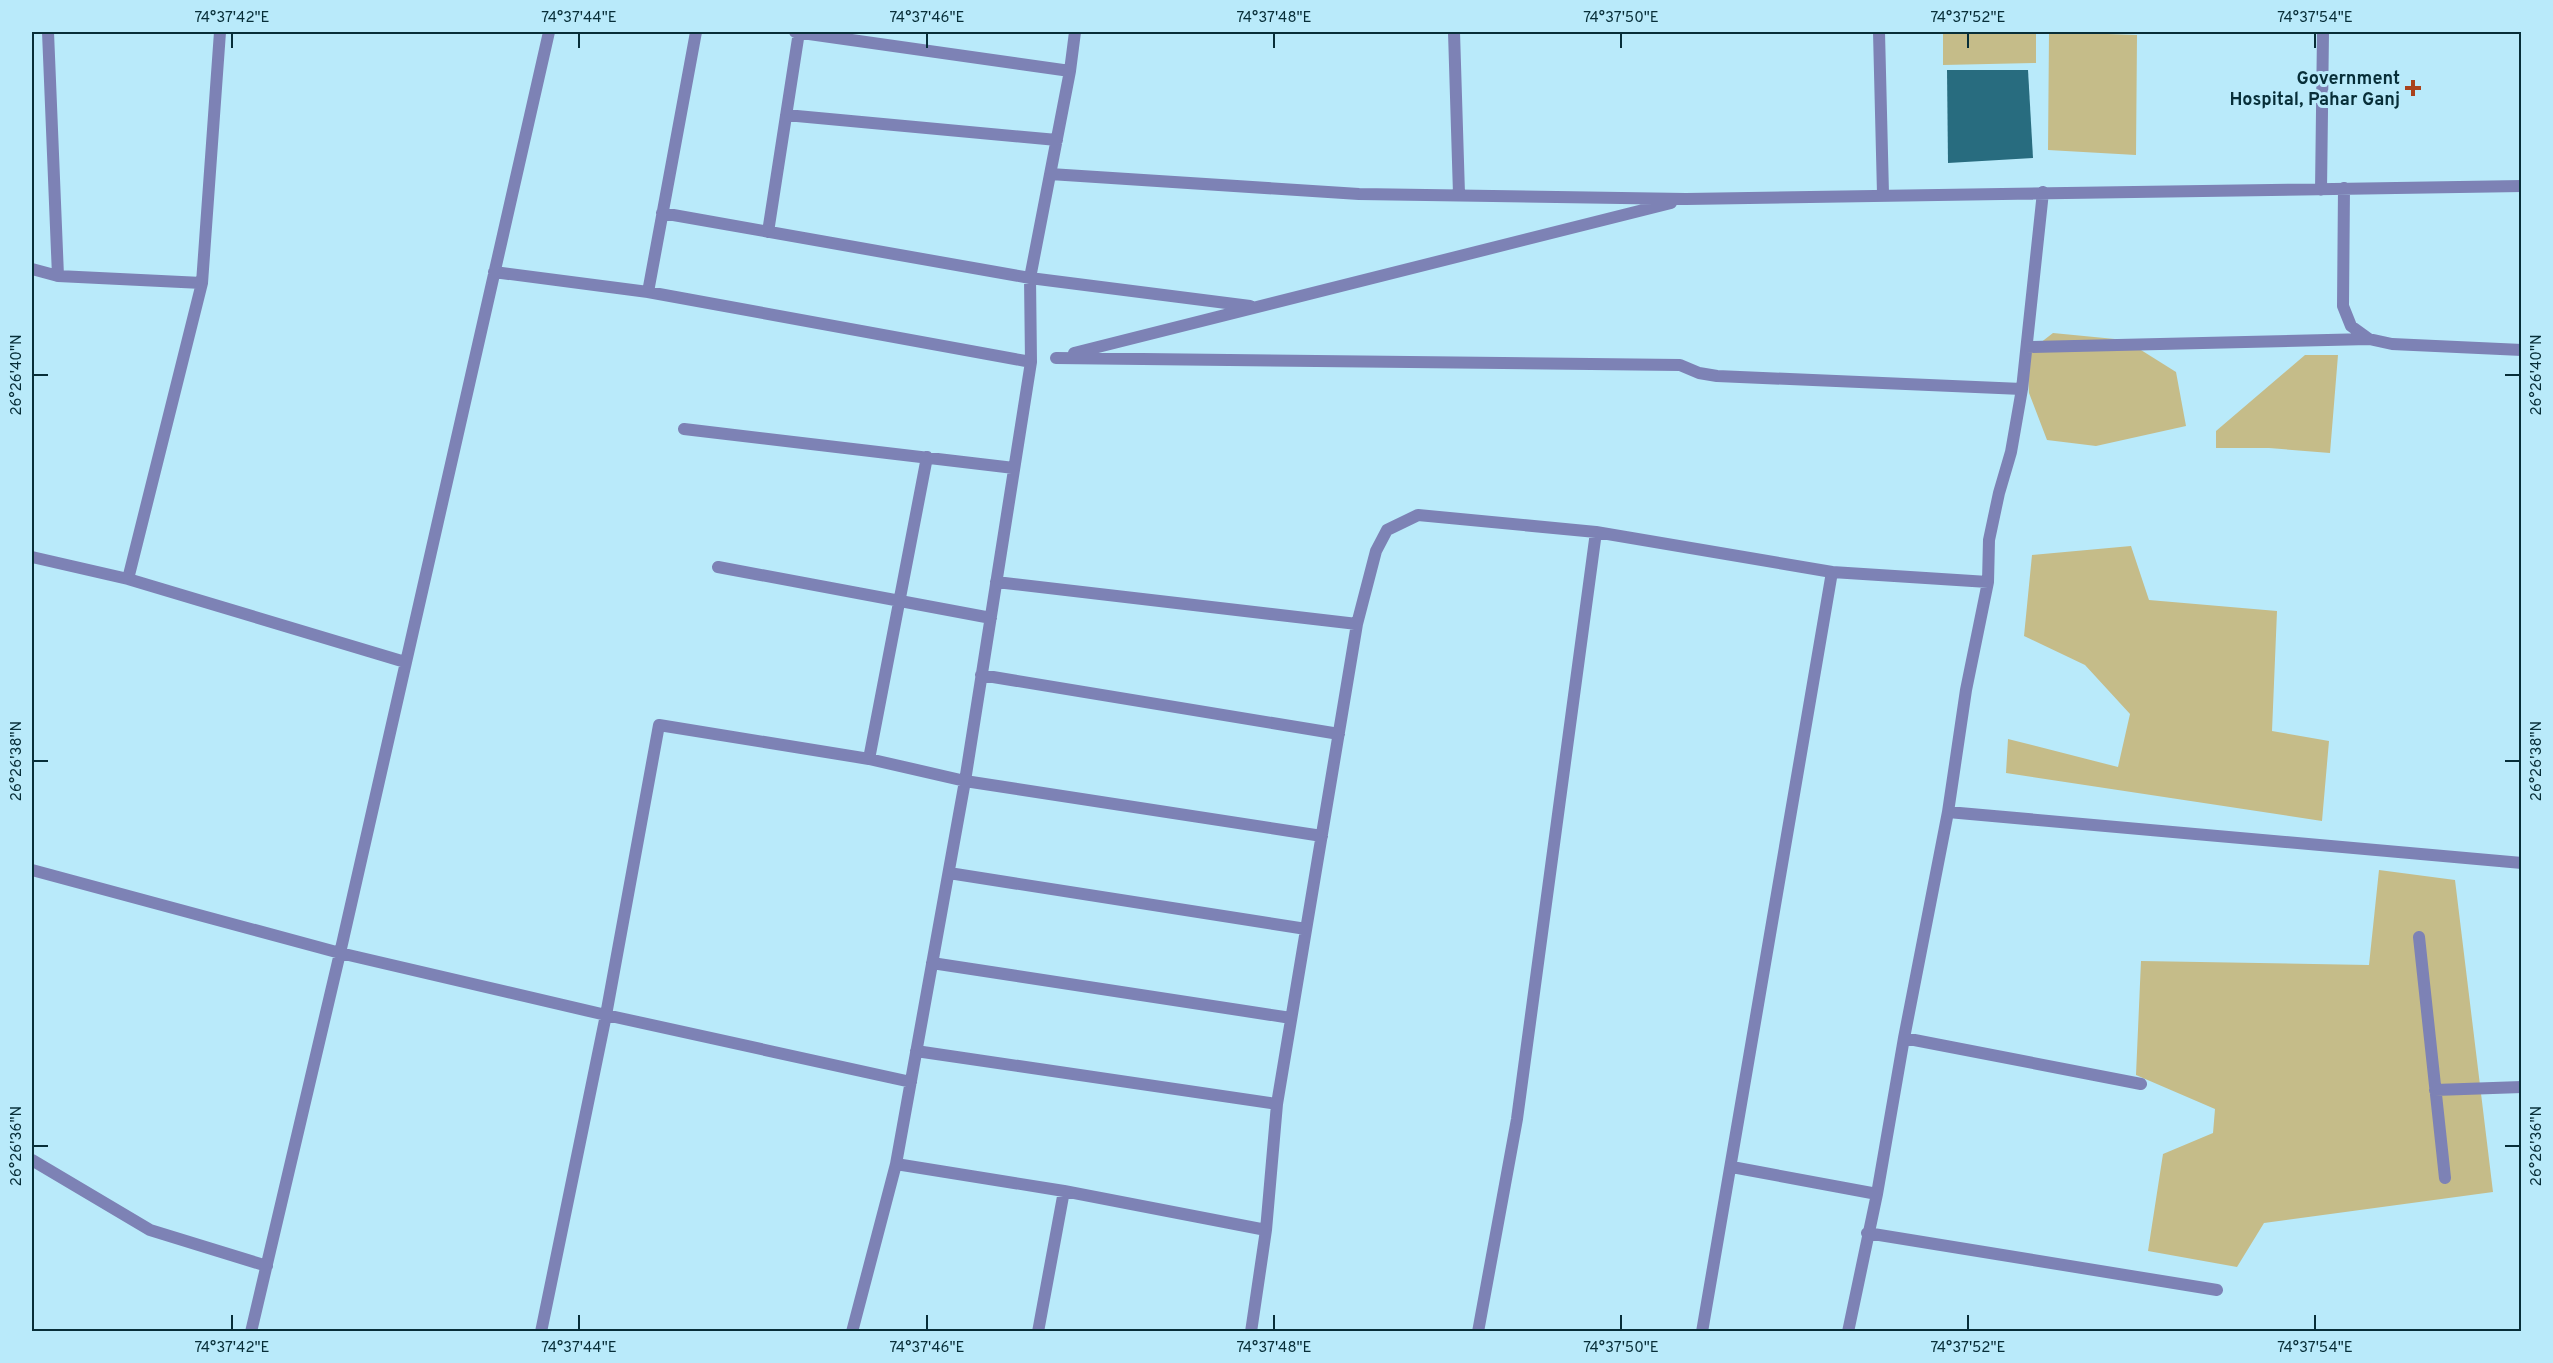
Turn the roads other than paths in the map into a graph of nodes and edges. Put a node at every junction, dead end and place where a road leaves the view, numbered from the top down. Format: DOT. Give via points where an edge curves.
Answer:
graph roads {
  1 [pos="48,32"];
  2 [pos="220,32"];
  3 [pos="549,32"];
  4 [pos="696,32"];
  5 [pos="797,32"];
  6 [pos="1075,32"];
  7 [pos="1454,32"];
  8 [pos="1879,32"];
  9 [pos="2323,32"];
  10 [pos="1070,71"];
  11 [pos="786,115"];
  12 [pos="1057,140"];
  13 [pos="1050,174"];
  14 [pos="2522,186"];
  15 [pos="2344,188"];
  16 [pos="2321,190"];
  17 [pos="2043,192"];
  18 [pos="1459,194"];
  19 [pos="1883,195"];
  20 [pos="1686,199"];
  21 [pos="662,213"];
  22 [pos="768,232"];
  23 [pos="32,269"];
  24 [pos="494,272"];
  25 [pos="58,276"];
  26 [pos="1030,278"];
  27 [pos="202,283"];
  28 [pos="648,292"];
  29 [pos="1257,307"];
  30 [pos="2369,339"];
  31 [pos="2027,347"];
  32 [pos="2522,350"];
  33 [pos="1030,362"];
  34 [pos="2022,389"];
  35 [pos="684,429"];
  36 [pos="927,458"];
  37 [pos="1014,468"];
  38 [pos="1596,532"];
  39 [pos="32,557"];
  40 [pos="718,567"];
  41 [pos="1832,572"];
  42 [pos="128,579"];
  43 [pos="996,582"];
  44 [pos="1988,582"];
  45 [pos="899,601"];
  46 [pos="991,618"];
  47 [pos="1357,624"];
  48 [pos="405,662"];
  49 [pos="981,675"];
  50 [pos="1339,734"];
  51 [pos="869,759"];
  52 [pos="965,781"];
  53 [pos="1948,812"];
  54 [pos="1322,836"];
  55 [pos="2522,863"];
  56 [pos="32,870"];
  57 [pos="949,873"];
  58 [pos="1306,929"];
  59 [pos="2419,937"];
  60 [pos="340,953"];
  61 [pos="933,963"];
  62 [pos="606,1015"];
  63 [pos="1291,1018"];
  64 [pos="1904,1038"];
  65 [pos="916,1052"];
  66 [pos="911,1082"];
  67 [pos="2141,1084"];
  68 [pos="2522,1087"];
  69 [pos="2435,1090"];
  70 [pos="1277,1104"];
  71 [pos="32,1160"];
  72 [pos="896,1164"];
  73 [pos="1732,1167"];
  74 [pos="2445,1179"];
  75 [pos="1064,1191"];
  76 [pos="1877,1194"];
  77 [pos="1266,1230"];
  78 [pos="1867,1233"];
  79 [pos="267,1266"];
  80 [pos="2217,1290"];
  81 [pos="251,1332"];
  82 [pos="541,1332"];
  83 [pos="852,1332"];
  84 [pos="1038,1332"];
  85 [pos="1251,1332"];
  86 [pos="1478,1332"];
  87 [pos="1702,1332"];
  88 [pos="1848,1332"];
  1 -- 25 [label="street"];
  2 -- 27 [label="street"];
  3 -- 24 [label="street"];
  4 -- 21 [label="street"];
  5 -- 10 [label="street"];
  5 -- 11 [label="street"];
  6 -- 10 [label="street"];
  7 -- 18 [label="street"];
  8 -- 19 [label="street"];
  9 -- 16 [label="street"];
  10 -- 12 [label="street"];
  11 -- 12 [label="street"];
  11 -- 22 [label="street"];
  12 -- 13 [label="street"];
  13 -- 18 [label="street" via="1359,194"];
  13 -- 26 [label="street"];
  14 -- 15 [label="street"];
  15 -- 16 [label="street"];
  15 -- 30 [label="street" via="2343,306 2350,326"];
  16 -- 17 [label="street"];
  17 -- 19 [label="street"];
  17 -- 31 [label="street"];
  18 -- 20 [label="street"];
  19 -- 20 [label="street"];
  20 -- 29 [label="street"];
  21 -- 22 [label="street"];
  21 -- 28 [label="street"];
  22 -- 26 [label="street"];
  23 -- 25 [label="street"];
  24 -- 28 [label="street"];
  24 -- 48 [label="street"];
  25 -- 27 [label="street"];
  26 -- 29 [label="street"];
  26 -- 33 [label="street"];
  27 -- 42 [label="street"];
  28 -- 33 [label="street"];
  29 -- 34 [label="street" via="1056,358 1680,364 1717,376"];
  30 -- 31 [label="street"];
  30 -- 32 [label="street" via="2392,344"];
  31 -- 34 [label="street"];
  33 -- 37 [label="street"];
  34 -- 44 [label="street" via="1989,540"];
  35 -- 36 [label="street"];
  36 -- 37 [label="street"];
  36 -- 45 [label="street"];
  37 -- 43 [label="street"];
  38 -- 41 [label="street"];
  38 -- 47 [label="street" via="1419,515 1400,522 1387,530 1376,551"];
  38 -- 86 [label="street" via="1517,1119"];
  39 -- 42 [label="street"];
  40 -- 45 [label="street"];
  41 -- 44 [label="street"];
  41 -- 73 [label="street"];
  42 -- 48 [label="street"];
  43 -- 46 [label="street"];
  43 -- 47 [label="street"];
  44 -- 53 [label="street" via="1966,690"];
  45 -- 46 [label="street"];
  45 -- 51 [label="street"];
  46 -- 49 [label="street"];
  47 -- 50 [label="street"];
  48 -- 60 [label="street"];
  49 -- 50 [label="street"];
  49 -- 52 [label="street"];
  50 -- 54 [label="street"];
  51 -- 52 [label="street"];
  51 -- 62 [label="street" via="659,725"];
  52 -- 54 [label="street"];
  52 -- 57 [label="street"];
  53 -- 55 [label="street"];
  53 -- 64 [label="street"];
  54 -- 58 [label="street"];
  56 -- 60 [label="street"];
  57 -- 58 [label="street"];
  57 -- 61 [label="street"];
  58 -- 63 [label="street"];
  59 -- 69 [label="street"];
  60 -- 62 [label="street"];
  60 -- 79 [label="street"];
  61 -- 63 [label="street"];
  61 -- 65 [label="street"];
  62 -- 66 [label="street"];
  62 -- 82 [label="street"];
  63 -- 70 [label="street"];
  64 -- 67 [label="street"];
  64 -- 76 [label="street"];
  65 -- 66 [label="street"];
  65 -- 70 [label="street"];
  66 -- 72 [label="street"];
  68 -- 69 [label="street"];
  69 -- 74 [label="street"];
  70 -- 77 [label="street"];
  71 -- 79 [label="street" via="150,1230"];
  72 -- 75 [label="street"];
  72 -- 83 [label="street"];
  73 -- 76 [label="street"];
  73 -- 87 [label="street"];
  75 -- 77 [label="street"];
  75 -- 84 [label="street"];
  76 -- 78 [label="street"];
  77 -- 85 [label="street"];
  78 -- 80 [label="street"];
  78 -- 88 [label="street"];
  79 -- 81 [label="street"];
}
